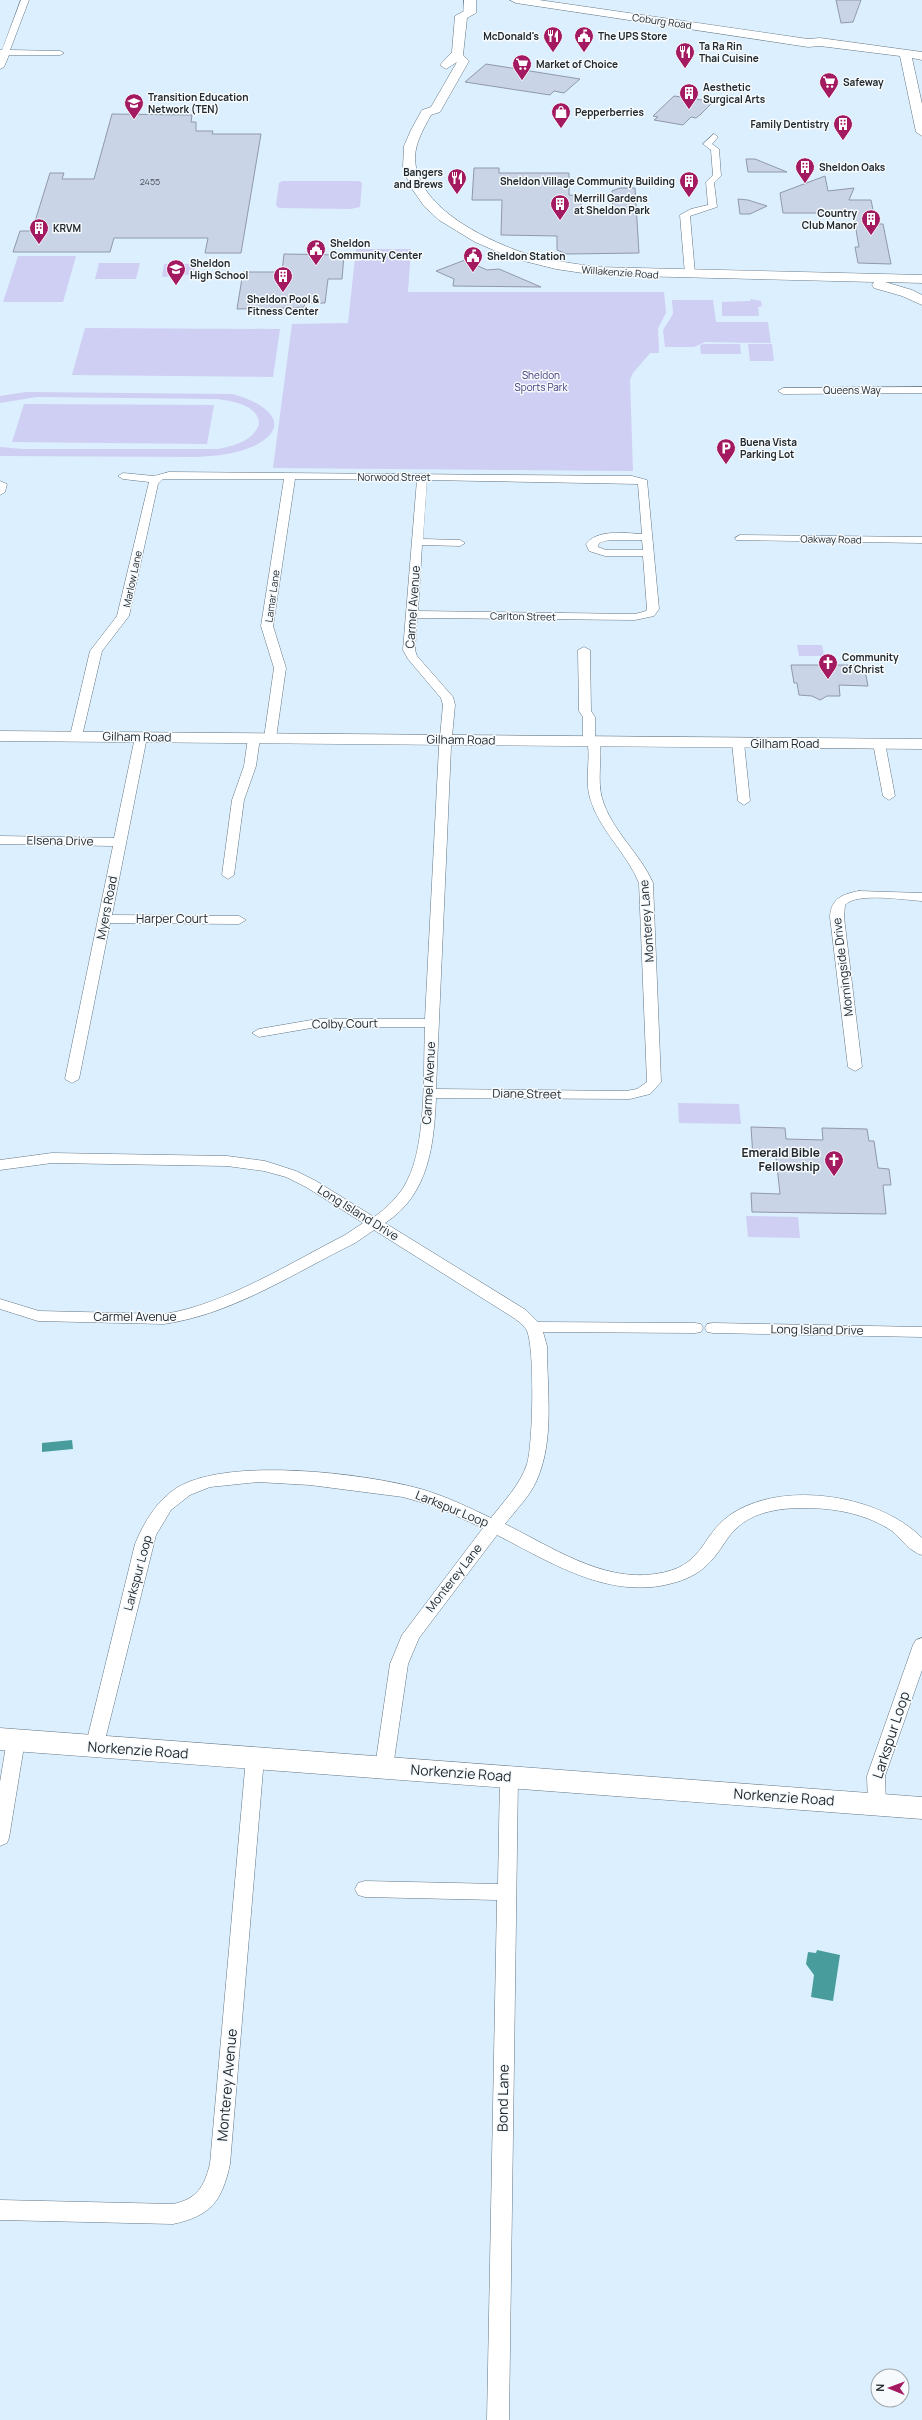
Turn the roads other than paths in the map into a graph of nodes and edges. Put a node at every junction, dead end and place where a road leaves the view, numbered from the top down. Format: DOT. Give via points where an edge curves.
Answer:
graph roads {
  1 [pos="25,0"];
  2 [pos="470,0"];
  3 [pos="516,0"];
  4 [pos="3,52"];
  5 [pos="60,53"];
  6 [pos="457,56"];
  7 [pos="922,56"];
  8 [pos="905,57"];
  9 [pos="922,60"];
  10 [pos="0,67"];
  11 [pos="438,80"];
  12 [pos="922,132"];
  13 [pos="714,137"];
  14 [pos="922,273"];
  15 [pos="690,274"];
  16 [pos="760,275"];
  17 [pos="788,277"];
  18 [pos="922,278"];
  19 [pos="922,301"];
  20 [pos="922,390"];
  21 [pos="783,391"];
  22 [pos="123,476"];
  23 [pos="290,477"];
  24 [pos="422,478"];
  25 [pos="154,481"];
  26 [pos="648,537"];
  27 [pos="740,538"];
  28 [pos="922,540"];
  29 [pos="417,542"];
  30 [pos="460,543"];
  31 [pos="649,553"];
  32 [pos="411,614"];
  33 [pos="584,650"];
  34 [pos="0,736"];
  35 [pos="76,736"];
  36 [pos="141,737"];
  37 [pos="262,738"];
  38 [pos="445,740"];
  39 [pos="591,742"];
  40 [pos="879,743"];
  41 [pos="738,744"];
  42 [pos="922,744"];
  43 [pos="889,796"];
  44 [pos="744,801"];
  45 [pos="0,840"];
  46 [pos="120,842"];
  47 [pos="228,875"];
  48 [pos="922,897"];
  49 [pos="105,919"];
  50 [pos="239,920"];
  51 [pos="431,1023"];
  52 [pos="259,1034"];
  53 [pos="855,1067"];
  54 [pos="72,1079"];
  55 [pos="429,1093"];
  56 [pos="626,1095"];
  57 [pos="0,1165"];
  58 [pos="374,1224"];
  59 [pos="0,1304"];
  60 [pos="534,1326"];
  61 [pos="695,1328"];
  62 [pos="713,1328"];
  63 [pos="922,1332"];
  64 [pos="495,1526"];
  65 [pos="922,1549"];
  66 [pos="922,1645"];
  67 [pos="8,1740"];
  68 [pos="94,1748"];
  69 [pos="256,1758"];
  70 [pos="384,1767"];
  71 [pos="509,1776"];
  72 [pos="877,1804"];
  73 [pos="922,1808"];
  74 [pos="0,1838"];
  75 [pos="365,1889"];
  76 [pos="507,1892"];
  77 [pos="0,2210"];
  78 [pos="498,2420"];
  1 -- 4 [label="street"];
  2 -- 6 [label="street, Willakenzie Road" via="470,13 459,12 460,41"];
  3 -- 8 [label="street, Coburg Road" via="808,43 820,42"];
  4 -- 5 [label="street"];
  4 -- 10 [label="street"];
  6 -- 11 [label="street" via="450,59"];
  6 -- 15 [label="street, Willakenzie Road" via="463,61 436,109 426,107 408,159 412,177 422,195 434,208 468,233 514,254 560,266 613,273"];
  7 -- 8 [label="street, Coburg Road"];
  8 -- 9 [label="street, Coburg Road"];
  8 -- 12 [label="street"];
  13 -- 15 [label="street" via="707,144 715,149 718,176 710,182 713,208 685,215"];
  14 -- 16 [label="street, Willakenzie Road" via="804,272"];
  15 -- 16 [label="street, Willakenzie Road"];
  16 -- 17 [label="street, Willakenzie Road"];
  17 -- 18 [label="street, Willakenzie Road"];
  17 -- 19 [label="street" via="870,283 895,289"];
  20 -- 21 [label="street, Queens Way"];
  22 -- 25 [label="street, Norwood Street"];
  23 -- 24 [label="street, Norwood Street"];
  23 -- 25 [label="street, Norwood Street" via="169,475"];
  23 -- 37 [label="street, Lamar Lane" via="267,626 280,668"];
  24 -- 26 [label="street, Norwood Street" via="638,480 644,484"];
  24 -- 29 [label="street, Carmel Avenue"];
  25 -- 35 [label="street, Marlow Lane" via="123,616 96,651"];
  26 -- 31 [label="street"];
  26 -- 31 [label="street" via="605,537 595,539 591,544 593,549 602,552"];
  27 -- 28 [label="street, Oakway Road"];
  29 -- 30 [label="street"];
  29 -- 32 [label="street, Carmel Avenue"];
  31 -- 32 [label="street, Carlton Street" via="653,609 648,615 635,617"];
  32 -- 38 [label="street, Carmel Avenue" via="409,652 442,689 448,701"];
  33 -- 39 [label="street, Monterey Lane" via="585,711 589,717"];
  34 -- 35 [label="street, Gilham Road"];
  35 -- 36 [label="street, Gilham Road"];
  36 -- 37 [label="street, Gilham Road"];
  36 -- 46 [label="street, Myers Road"];
  37 -- 38 [label="street, Gilham Road"];
  37 -- 47 [label="street, Lamar Lane" via="238,800"];
  38 -- 39 [label="street, Gilham Road"];
  38 -- 51 [label="street, Carmel Avenue"];
  39 -- 41 [label="street, Gilham Road"];
  39 -- 56 [label="street, Monterey Lane" via="596,797 605,815 637,861 646,883 654,1077 651,1086 646,1090"];
  40 -- 41 [label="street, Gilham Road"];
  40 -- 42 [label="street, Gilham Road"];
  40 -- 43 [label="street"];
  41 -- 44 [label="street"];
  45 -- 46 [label="street, Elsena Drive"];
  46 -- 49 [label="street, Myers Road"];
  48 -- 53 [label="street, Morningside Drive" via="853,896 842,901 837,908 836,917"];
  49 -- 50 [label="street, Harper Court"];
  49 -- 54 [label="street, Myers Road"];
  51 -- 52 [label="street, Colby Court" via="317,1023"];
  51 -- 55 [label="street, Carmel Avenue"];
  55 -- 56 [label="street, Diane Street"];
  55 -- 58 [label="street, Carmel Avenue" via="425,1144 419,1171 406,1195 389,1214"];
  57 -- 58 [label="street, Long Island Drive" via="52,1158 251,1164 302,1179"];
  58 -- 59 [label="street, Carmel Avenue" via="350,1239 218,1306 184,1316 45,1316"];
  58 -- 60 [label="street, Long Island Drive" via="520,1314"];
  60 -- 61 [label="street"];
  60 -- 64 [label="street, Monterey Lane" via="539,1346 538,1453 527,1483"];
  62 -- 63 [label="street, Long Island Drive"];
  64 -- 65 [label="street, Larkspur Loop" via="598,1575 630,1582 653,1581 687,1571 706,1555 725,1530 739,1517 756,1509 783,1503 832,1502 855,1507 882,1517 901,1528"];
  64 -- 68 [label="street, Larkspur Loop" via="424,1496 401,1490 286,1476 238,1475 207,1482 178,1495 158,1515 145,1543"];
  64 -- 70 [label="street, Monterey Lane" via="411,1635 400,1664"];
  66 -- 72 [label="street, Larkspur Loop" via="876,1776"];
  67 -- 68 [label="street, Norkenzie Road"];
  67 -- 74 [label="street"];
  68 -- 69 [label="street, Norkenzie Road"];
  69 -- 70 [label="street, Norkenzie Road"];
  69 -- 77 [label="street, Monterey Avenue" via="220,2164 214,2189 199,2206 187,2212 173,2214"];
  70 -- 71 [label="street, Norkenzie Road"];
  71 -- 72 [label="street, Norkenzie Road"];
  71 -- 76 [label="street, Bond Lane"];
  72 -- 73 [label="street, Norkenzie Road"];
  75 -- 76 [label="street"];
  76 -- 78 [label="street, Bond Lane"];
}
